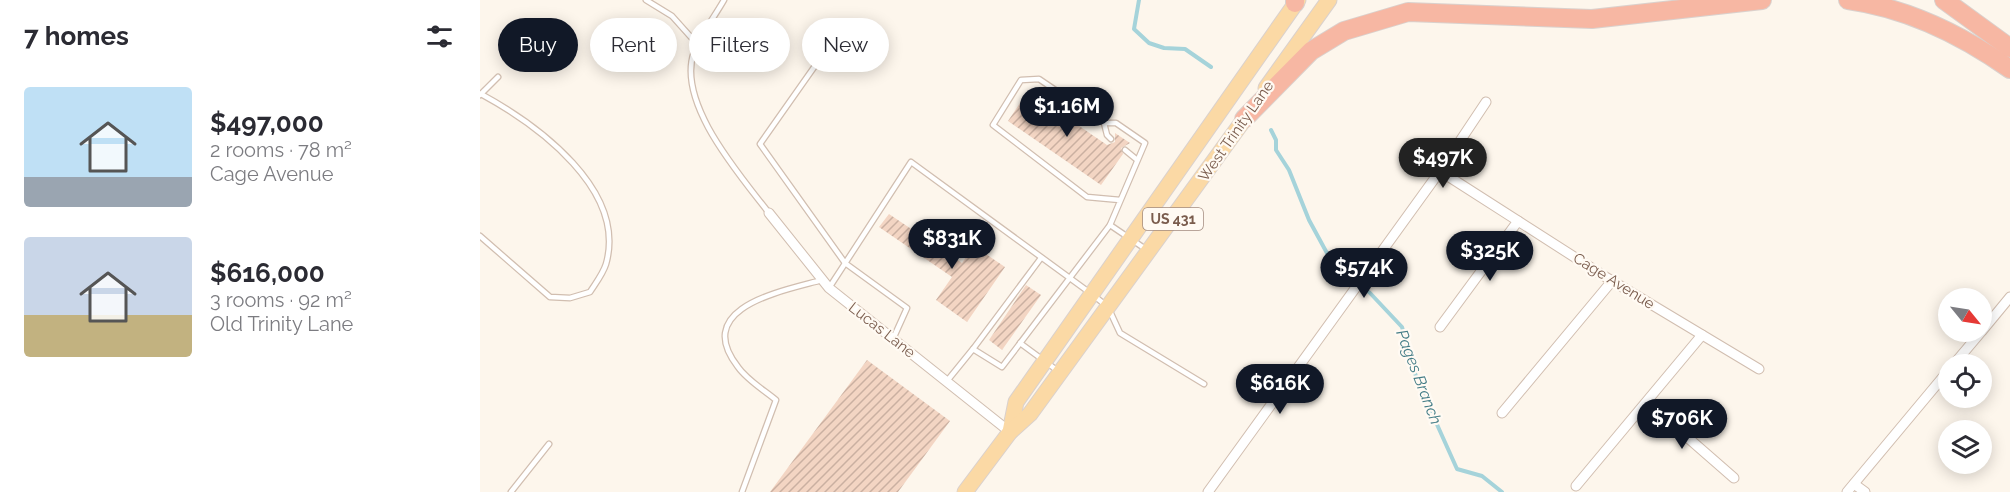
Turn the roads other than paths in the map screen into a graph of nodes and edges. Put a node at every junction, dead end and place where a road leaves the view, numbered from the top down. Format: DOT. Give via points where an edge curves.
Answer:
graph roads {
  1 [pos="646,0"];
  2 [pos="724,0"];
  3 [pos="1329,0"];
  4 [pos="1762,0"];
  5 [pos="1848,0"];
  6 [pos="1944,0"];
  7 [pos="1296,1"];
  8 [pos="714,18"];
  9 [pos="689,35"];
  10 [pos="2010,48"];
  11 [pos="2010,69"];
  12 [pos="692,72"];
  13 [pos="811,72"];
  14 [pos="498,77"];
  15 [pos="481,95"];
  16 [pos="1486,102"];
  17 [pos="1244,119"];
  18 [pos="1104,123"];
  19 [pos="1111,139"];
  20 [pos="1125,150"];
  21 [pos="1136,159"];
  22 [pos="1440,171"];
  23 [pos="1120,200"];
  24 [pos="769,213"];
  25 [pos="1518,221"];
  26 [pos="1110,225"];
  27 [pos="480,236"];
  28 [pos="1131,239"];
  29 [pos="1149,251"];
  30 [pos="1041,258"];
  31 [pos="845,263"];
  32 [pos="1070,278"];
  33 [pos="1612,281"];
  34 [pos="825,284"];
  35 [pos="1093,295"];
  36 [pos="2010,297"];
  37 [pos="1108,307"];
  38 [pos="1992,318"];
  39 [pos="1440,327"];
  40 [pos="1702,335"];
  41 [pos="893,339"];
  42 [pos="1972,342"];
  43 [pos="1020,343"];
  44 [pos="973,349"];
  45 [pos="1962,354"];
  46 [pos="1044,362"];
  47 [pos="1759,369"];
  48 [pos="1060,373"];
  49 [pos="947,382"];
  50 [pos="1938,383"];
  51 [pos="1204,384"];
  52 [pos="1647,402"];
  53 [pos="1502,413"];
  54 [pos="1010,432"];
  55 [pos="549,444"];
  56 [pos="1734,478"];
  57 [pos="1854,484"];
  58 [pos="1576,486"];
  59 [pos="511,492"];
  60 [pos="742,492"];
  61 [pos="965,492"];
  62 [pos="1208,492"];
  63 [pos="1847,492"];
  64 [pos="1865,492"];
  1 -- 9 [label="lane" via="672,16"];
  2 -- 8 [label="lane"];
  3 -- 17 [label="main road, West Trinity Lane / US 431"];
  4 -- 17 [label="highway" via="1592,19 1397,14 1344,31 1311,51"];
  5 -- 11 [label="highway" via="1900,11 1990,55"];
  6 -- 10 [label="highway"];
  7 -- 28 [label="main road, West Trinity Lane / US 431"];
  12 -- 24 [label="lane" via="695,103 741,177"];
  13 -- 31 [label="lane" via="760,144"];
  14 -- 15 [label="lane"];
  15 -- 27 [label="lane" via="514,112 589,181 603,204 609,238 606,266 590,292 570,298 550,297"];
  16 -- 22 [label="street"];
  17 -- 29 [label="main road, West Trinity Lane / US 431"];
  18 -- 19 [label="lane"];
  18 -- 21 [label="lane" via="1116,123 1144,143"];
  18 -- 23 [label="lane" via="1039,79 1021,80 993,125 1087,197"];
  20 -- 21 [label="lane"];
  21 -- 23 [label="lane"];
  22 -- 25 [label="street, Cage Avenue"];
  22 -- 62 [label="street"];
  23 -- 26 [label="lane"];
  24 -- 34 [label="street, Lucas Lane"];
  25 -- 33 [label="street, Cage Avenue"];
  25 -- 39 [label="street"];
  26 -- 28 [label="lane"];
  26 -- 32 [label="lane"];
  28 -- 29 [label="lane"];
  28 -- 35 [label="main road, West Trinity Lane / US 431"];
  29 -- 37 [label="main road, West Trinity Lane / US 431"];
  30 -- 31 [label="lane" via="911,162"];
  30 -- 32 [label="lane"];
  30 -- 44 [label="lane"];
  31 -- 34 [label="lane"];
  31 -- 41 [label="lane" via="907,308"];
  32 -- 35 [label="lane"];
  32 -- 43 [label="lane"];
  33 -- 40 [label="street, Cage Avenue"];
  33 -- 53 [label="street"];
  34 -- 41 [label="street, Lucas Lane"];
  34 -- 60 [label="lane" via="751,302 731,318 726,331 727,349 738,368 776,400"];
  35 -- 37 [label="lane"];
  35 -- 46 [label="main road, West Trinity Lane / US 431"];
  36 -- 38 [label="street"];
  37 -- 48 [label="main road, West Trinity Lane / US 431"];
  37 -- 51 [label="lane" via="1120,333"];
  40 -- 47 [label="street, Cage Avenue"];
  40 -- 52 [label="street"];
  41 -- 49 [label="street, Lucas Lane"];
  42 -- 45 [label="street"];
  43 -- 44 [label="lane" via="1002,367"];
  43 -- 46 [label="lane"];
  44 -- 49 [label="lane"];
  46 -- 48 [label="lane"];
  46 -- 54 [label="main road, West Trinity Lane / US 431" via="1016,402"];
  48 -- 54 [label="main road, West Trinity Lane / US 431" via="1030,414"];
  49 -- 54 [label="street, Lucas Lane"];
  50 -- 57 [label="street"];
  52 -- 56 [label="street"];
  52 -- 58 [label="street"];
  54 -- 61 [label="main road, West Trinity Lane / US 431"];
  55 -- 59 [label="lane"];
  57 -- 63 [label="street"];
  57 -- 64 [label="street"];
}
